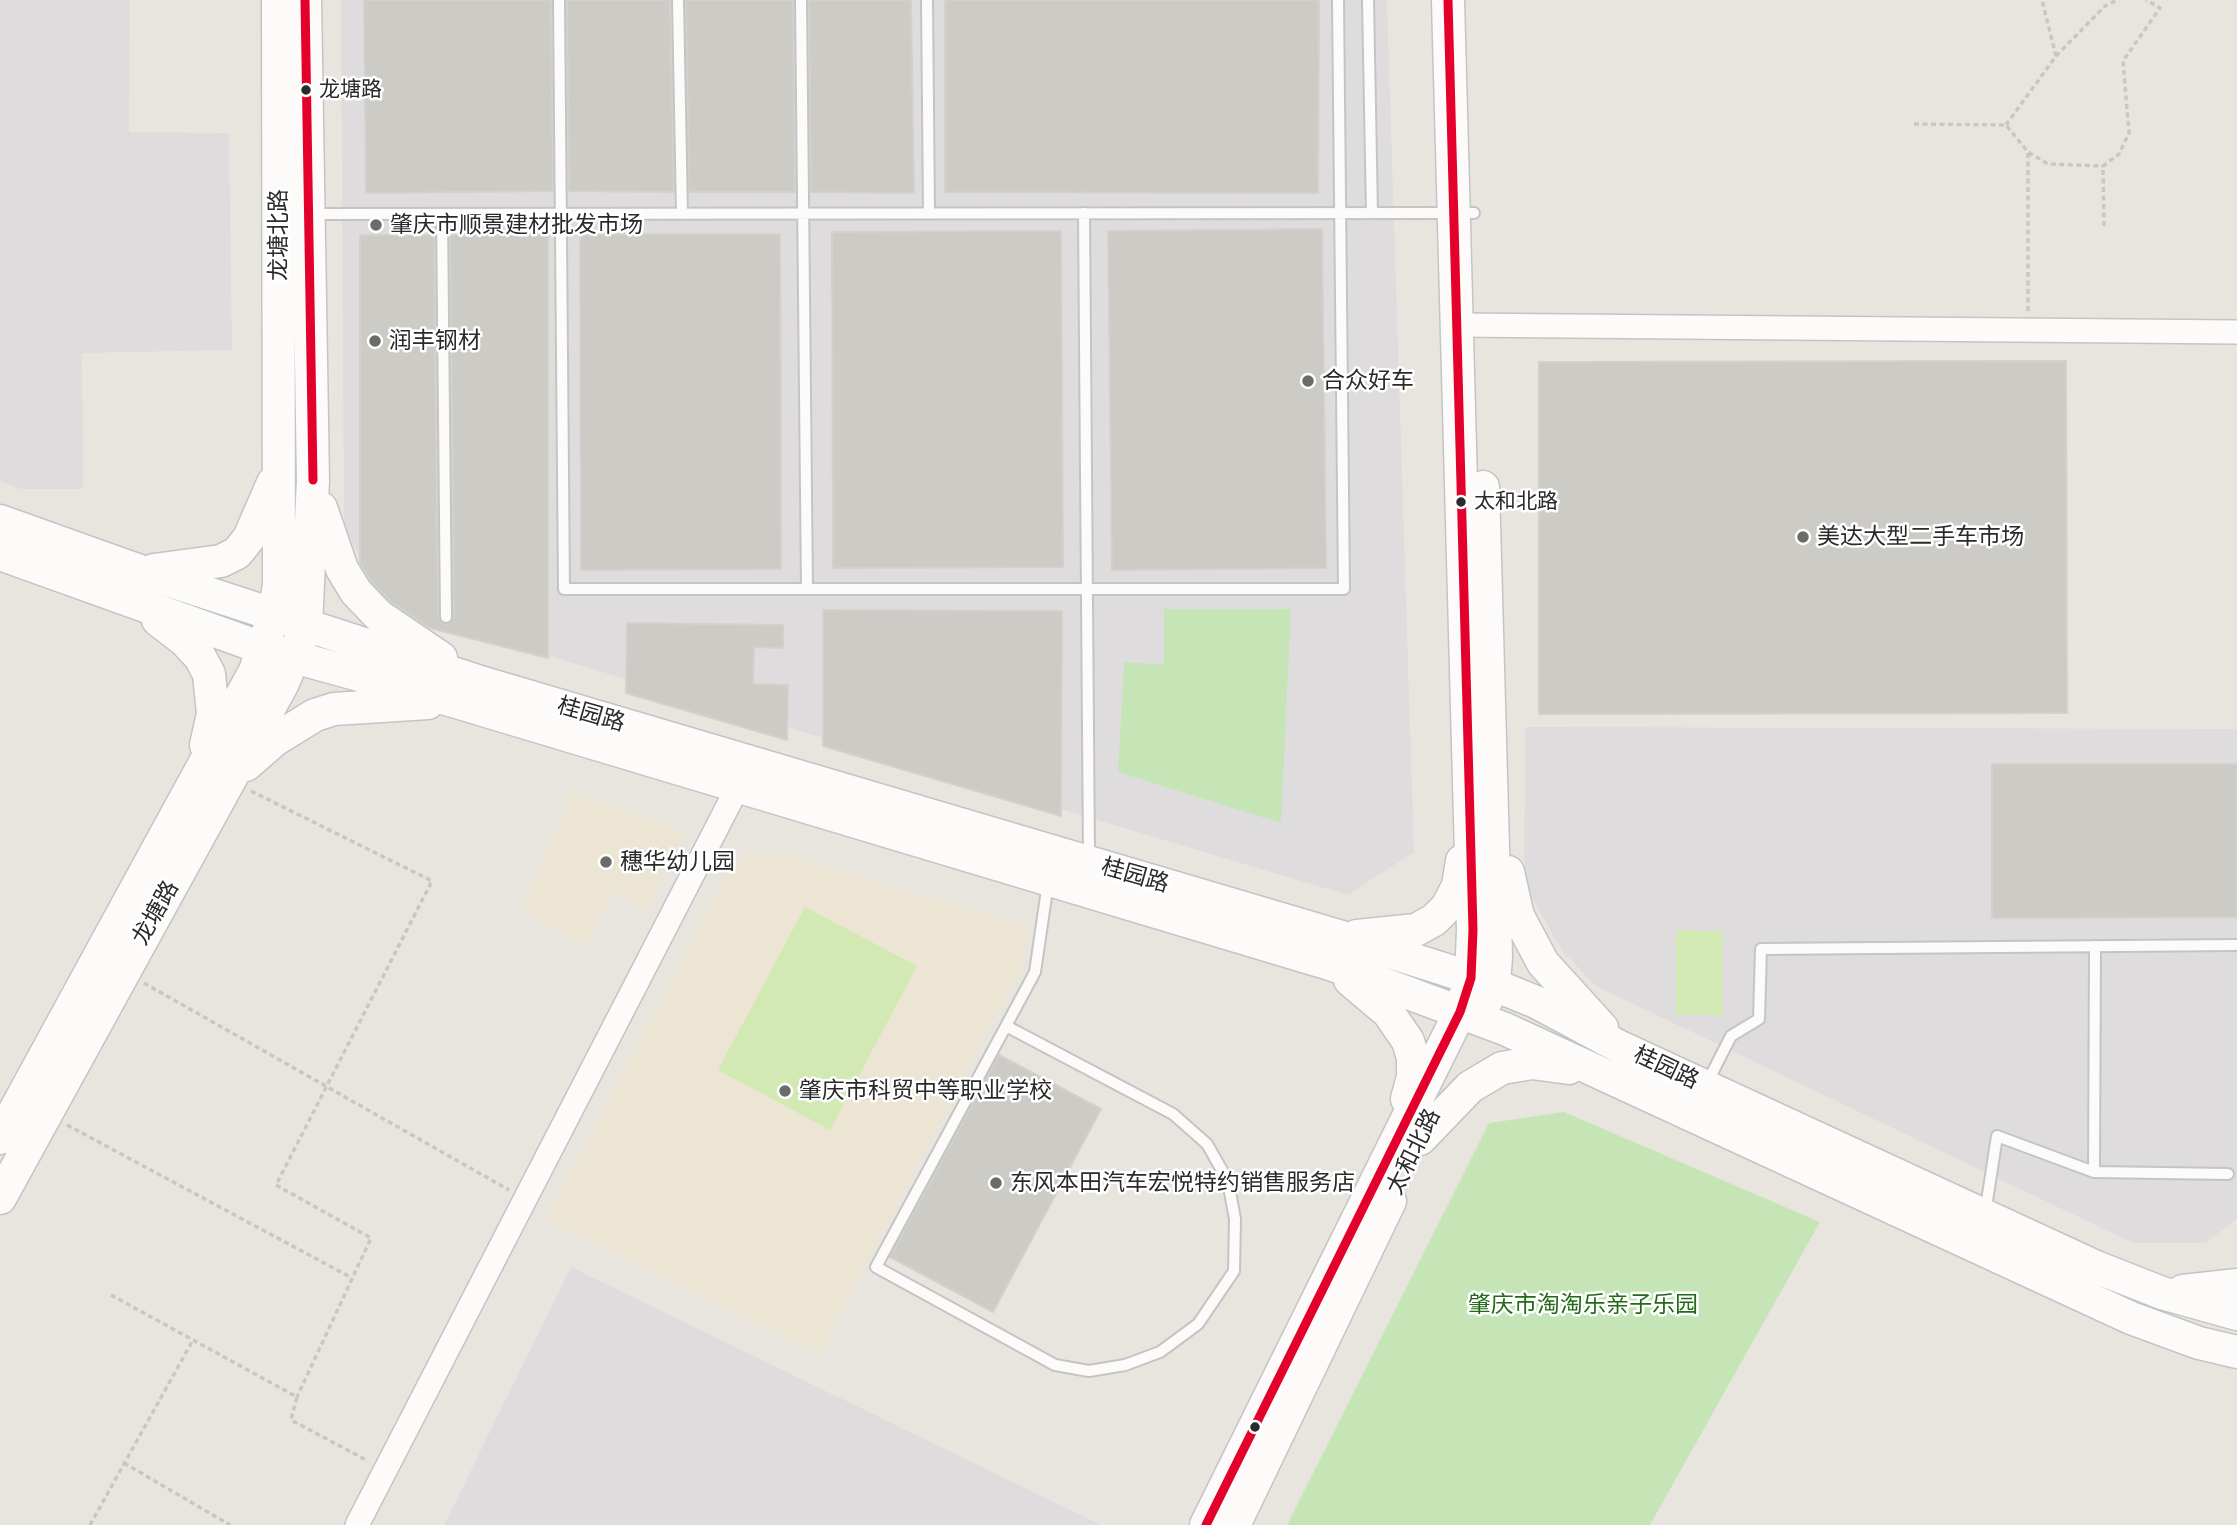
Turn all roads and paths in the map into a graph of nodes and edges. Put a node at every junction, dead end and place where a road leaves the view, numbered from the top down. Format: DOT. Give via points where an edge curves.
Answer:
graph roads {
  1 [pos="278,0"];
  2 [pos="305,0"];
  3 [pos="559,0"];
  4 [pos="678,0"];
  5 [pos="801,0"];
  6 [pos="927,0"];
  7 [pos="1338,0"];
  8 [pos="1368,0"];
  9 [pos="1448,0"];
  10 [pos="1467,0"];
  11 [pos="2042,0"];
  12 [pos="2117,0"];
  13 [pos="2146,0"];
  14 [pos="2056,56"];
  15 [pos="1914,124"];
  16 [pos="2006,125"];
  17 [pos="2028,152"];
  18 [pos="2103,166"];
  19 [pos="1464,212"];
  20 [pos="1084,213"];
  21 [pos="1340,213"];
  22 [pos="1372,213"];
  23 [pos="309,214"];
  24 [pos="442,214"];
  25 [pos="561,214"];
  26 [pos="682,214"];
  27 [pos="803,214"];
  28 [pos="929,214"];
  29 [pos="2104,226"];
  30 [pos="1467,325"];
  31 [pos="2028,330"];
  32 [pos="2237,332"];
  33 [pos="279,469"];
  34 [pos="313,480"];
  35 [pos="0,521"];
  36 [pos="0,554"];
  37 [pos="140,571"];
  38 [pos="807,589"];
  39 [pos="1087,589"];
  40 [pos="131,601"];
  41 [pos="274,615"];
  42 [pos="446,617"];
  43 [pos="306,626"];
  44 [pos="265,649"];
  45 [pos="296,658"];
  46 [pos="465,691"];
  47 [pos="744,775"];
  48 [pos="215,777"];
  49 [pos="1469,818"];
  50 [pos="1494,840"];
  51 [pos="1089,862"];
  52 [pos="1048,880"];
  53 [pos="2237,945"];
  54 [pos="2095,946"];
  55 [pos="1338,951"];
  56 [pos="124,972"];
  57 [pos="1482,981"];
  58 [pos="1469,1015"];
  59 [pos="1006,1026"];
  60 [pos="1620,1047"];
  61 [pos="1604,1076"];
  62 [pos="1705,1086"];
  63 [pos="327,1087"];
  64 [pos="46,1114"];
  65 [pos="0,1138"];
  66 [pos="1408,1140"];
  67 [pos="2094,1172"];
  68 [pos="2228,1174"];
  69 [pos="0,1198"];
  70 [pos="525,1199"];
  71 [pos="1979,1230"];
  72 [pos="352,1278"];
  73 [pos="2237,1285"];
  74 [pos="2162,1293"];
  75 [pos="111,1295"];
  76 [pos="2237,1314"];
  77 [pos="193,1340"];
  78 [pos="2199,1343"];
  79 [pos="2237,1352"];
  80 [pos="2237,1366"];
  81 [pos="297,1397"];
  82 [pos="124,1463"];
  83 [pos="385,1470"];
  84 [pos="90,1525"];
  85 [pos="230,1525"];
  86 [pos="357,1525"];
  87 [pos="1206,1525"];
  88 [pos="1234,1525"];
  1 -- 33 [label="main road, 龙塘北路"];
  2 -- 23 [label="main road, 龙塘北路"];
  3 -- 25 [label="lane"];
  4 -- 26 [label="lane"];
  5 -- 27 [label="lane"];
  6 -- 28 [label="lane"];
  7 -- 21 [label="lane"];
  8 -- 22 [label="lane"];
  9 -- 19 [label="main road, 太和北路"];
  10 -- 19 [label="main road, 太和北路"];
  11 -- 14 [label="path"];
  12 -- 14 [label="path" via="2105,6"];
  13 -- 18 [label="path" via="2160,8 2123,61 2129,133 2119,154"];
  14 -- 16 [label="path"];
  15 -- 16 [label="path"];
  16 -- 17 [label="path"];
  17 -- 18 [label="path" via="2048,164"];
  17 -- 31 [label="path"];
  18 -- 29 [label="path"];
  19 -- 22 [label="lane"];
  19 -- 30 [label="main road, 太和北路"];
  20 -- 21 [label="lane"];
  20 -- 28 [label="lane"];
  20 -- 39 [label="lane"];
  21 -- 22 [label="lane"];
  21 -- 39 [label="lane" via="1344,589"];
  23 -- 24 [label="lane"];
  23 -- 34 [label="main road, 龙塘北路"];
  24 -- 25 [label="lane"];
  24 -- 42 [label="lane"];
  25 -- 26 [label="lane"];
  25 -- 38 [label="lane" via="564,589"];
  26 -- 27 [label="lane"];
  27 -- 28 [label="lane"];
  27 -- 38 [label="lane"];
  30 -- 31 [label="street"];
  30 -- 49 [label="main road, 太和北路"];
  30 -- 50 [label="main road, 太和北路"];
  31 -- 32 [label="street"];
  33 -- 37 [label="main road" via="249,538 237,553 221,561"];
  33 -- 41 [label="main road, 龙塘北路" via="279,585"];
  34 -- 43 [label="main road, 龙塘路"];
  34 -- 46 [label="main road" via="329,538 356,592"];
  35 -- 37 [label="main road"];
  36 -- 40 [label="main road"];
  37 -- 41 [label="main road"];
  38 -- 39 [label="lane"];
  39 -- 51 [label="lane"];
  40 -- 44 [label="main road"];
  40 -- 48 [label="main road" via="184,640 209,674"];
  41 -- 43 [label="main road"];
  41 -- 44 [label="main road, 龙塘北路"];
  43 -- 45 [label="main road, 龙塘路"];
  43 -- 46 [label="main road"];
  44 -- 45 [label="main road"];
  44 -- 48 [label="main road, 龙塘北路"];
  45 -- 46 [label="main road"];
  45 -- 48 [label="main road, 龙塘路"];
  46 -- 47 [label="main road"];
  46 -- 48 [label="main road" via="314,715"];
  47 -- 51 [label="main road, 桂园路"];
  47 -- 52 [label="main road"];
  47 -- 70 [label="street"];
  48 -- 56 [label="main road, 龙塘路"];
  48 -- 63 [label="path" via="432,881"];
  48 -- 65 [label="main road"];
  49 -- 55 [label="main road" via="1458,886 1447,907 1416,930"];
  49 -- 57 [label="main road, 太和北路"];
  50 -- 57 [label="main road, 太和北路" via="1496,956"];
  50 -- 60 [label="main road" via="1506,861 1518,916 1543,963"];
  51 -- 55 [label="main road, 桂园路"];
  52 -- 55 [label="main road"];
  52 -- 59 [label="lane" via="1035,972"];
  53 -- 54 [label="lane"];
  54 -- 62 [label="lane" via="1761,949 1759,1018 1731,1036"];
  54 -- 67 [label="lane"];
  55 -- 57 [label="main road, 桂园路"];
  55 -- 58 [label="main road"];
  55 -- 66 [label="main road" via="1408,1041 1413,1058"];
  56 -- 63 [label="path"];
  56 -- 64 [label="main road, 龙塘路"];
  57 -- 58 [label="main road, 太和北路"];
  57 -- 60 [label="main road, 桂园路" via="1536,1002"];
  58 -- 61 [label="main road"];
  58 -- 66 [label="main road, 太和北路"];
  59 -- 59 [label="lane" via="876,1267 1055,1365 1089,1371 1125,1365 1160,1352 1198,1324 1234,1271 1235,1219 1228,1181 1207,1144 1173,1114"];
  60 -- 62 [label="main road, 桂园路"];
  61 -- 66 [label="main road" via="1551,1064 1502,1068 1470,1087"];
  61 -- 71 [label="main road"];
  62 -- 71 [label="main road, 桂园路"];
  63 -- 70 [label="path"];
  63 -- 72 [label="path" via="276,1185 371,1238"];
  64 -- 69 [label="main road, 龙塘路"];
  64 -- 72 [label="path"];
  66 -- 87 [label="main road, 太和北路"];
  66 -- 88 [label="main road, 太和北路"];
  67 -- 68 [label="lane"];
  67 -- 71 [label="lane" via="1997,1136"];
  70 -- 83 [label="street"];
  71 -- 74 [label="main road, 桂园路"];
  71 -- 78 [label="main road" via="2131,1318"];
  72 -- 81 [label="path"];
  73 -- 74 [label="main road"];
  74 -- 76 [label="main road, 桂园路"];
  75 -- 77 [label="path"];
  77 -- 81 [label="path"];
  77 -- 82 [label="path"];
  78 -- 79 [label="main road"];
  78 -- 80 [label="main road"];
  81 -- 83 [label="path" via="291,1420"];
  82 -- 84 [label="path"];
  82 -- 85 [label="path"];
  83 -- 86 [label="street"];
}
